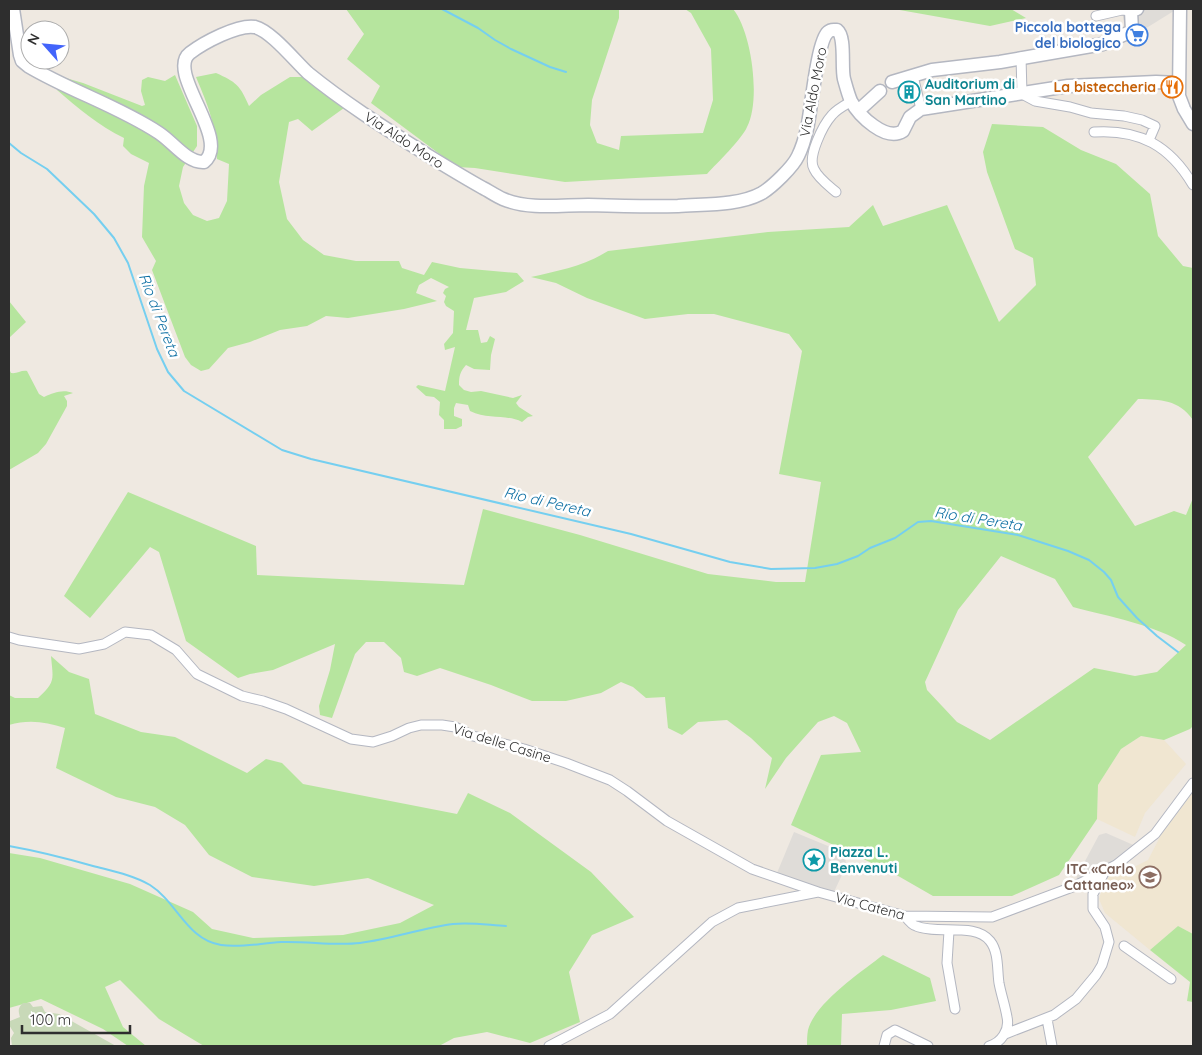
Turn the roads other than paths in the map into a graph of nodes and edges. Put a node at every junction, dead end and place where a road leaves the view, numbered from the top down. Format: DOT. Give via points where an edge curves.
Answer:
graph roads {
  1 [pos="13,9"];
  2 [pos="1134,10"];
  3 [pos="1180,10"];
  4 [pos="1096,16"];
  5 [pos="1021,57"];
  6 [pos="913,76"];
  7 [pos="892,82"];
  8 [pos="1179,83"];
  9 [pos="880,91"];
  10 [pos="1022,94"];
  11 [pos="855,106"];
  12 [pos="921,108"];
  13 [pos="1193,124"];
  14 [pos="1094,132"];
  15 [pos="1149,140"];
  16 [pos="1193,185"];
  17 [pos="836,192"];
  18 [pos="9,637"];
  19 [pos="1193,783"];
  20 [pos="1105,871"];
  21 [pos="818,892"];
  22 [pos="905,916"];
  23 [pos="949,931"];
  24 [pos="1124,946"];
  25 [pos="1171,979"];
  26 [pos="955,1009"];
  27 [pos="1047,1019"];
  28 [pos="1005,1034"];
  29 [pos="548,1046"];
  30 [pos="884,1046"];
  31 [pos="928,1046"];
  32 [pos="989,1046"];
  33 [pos="1052,1046"];
  1 -- 11 [label="main road, Via Aldo Moro" via="20,55 28,66 152,129 199,162 210,156 210,146 207,129 184,71 185,58 212,41 248,26 264,30 308,72 399,137 504,200 525,204 679,206 732,202 764,192 798,158 807,130 821,48 827,33 832,30 837,30 842,37 844,77"];
  2 -- 4 [label="street"];
  2 -- 5 [label="main road" via="1132,31 1103,44"];
  3 -- 8 [label="main road"];
  5 -- 6 [label="main road" via="932,70"];
  5 -- 10 [label="street"];
  6 -- 7 [label="main road"];
  6 -- 12 [label="street"];
  8 -- 10 [label="main road" via="1068,86"];
  8 -- 13 [label="main road" via="1181,102"];
  9 -- 11 [label="main road"];
  10 -- 12 [label="main road"];
  10 -- 15 [label="street" via="1035,101 1142,120 1155,126"];
  11 -- 12 [label="main road" via="879,130 894,134 904,131 910,117"];
  11 -- 17 [label="street, Via Aldo Moro" via="833,114 828,120 811,162 814,170"];
  14 -- 15 [label="street" via="1124,132"];
  15 -- 16 [label="street" via="1174,159"];
  18 -- 21 [label="street, Via delle Casine" via="79,649 104,644 125,632 151,635 176,650 197,674 242,696 286,708 351,738 373,742 421,725 442,725 566,762 610,780 667,821 752,869"];
  19 -- 20 [label="street, Via Catena" via="1155,834"];
  20 -- 22 [label="street, Via Catena" via="1075,886 992,917"];
  20 -- 27 [label="street" via="1093,894 1093,909 1105,927 1109,942 1102,965 1076,999"];
  21 -- 22 [label="street, Via Catena"];
  21 -- 29 [label="street, Via Catena" via="738,908 712,922 610,1014"];
  22 -- 23 [label="street" via="915,926"];
  23 -- 26 [label="street" via="947,963"];
  23 -- 28 [label="street" via="979,933 991,942 1008,1020"];
  24 -- 25 [label="street"];
  27 -- 28 [label="street"];
  27 -- 33 [label="street"];
  28 -- 32 [label="street" via="996,1044"];
  30 -- 31 [label="street" via="887,1035 895,1030"];
}
